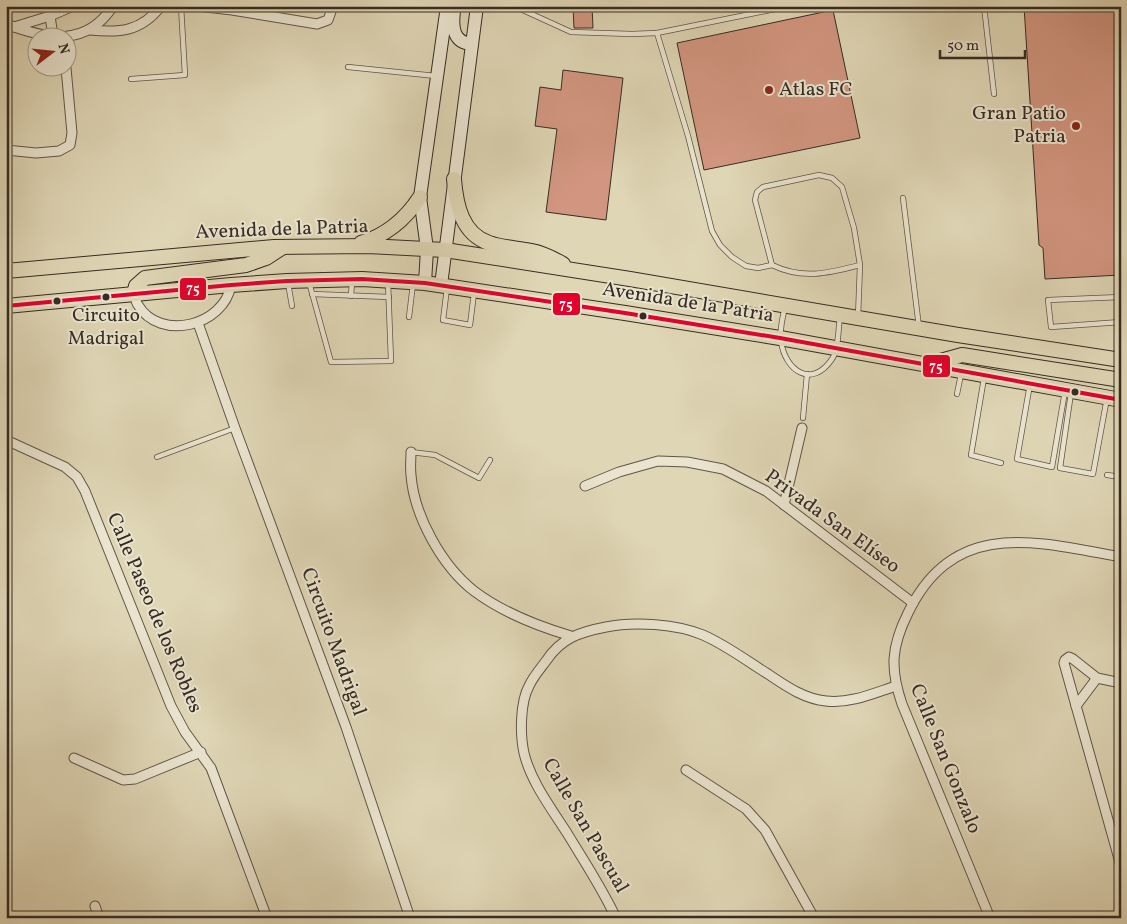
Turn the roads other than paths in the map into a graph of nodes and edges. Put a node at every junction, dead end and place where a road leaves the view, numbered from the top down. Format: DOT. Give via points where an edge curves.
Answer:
graph roads {
  1 [pos="73,6"];
  2 [pos="113,6"];
  3 [pos="161,6"];
  4 [pos="181,6"];
  5 [pos="197,6"];
  6 [pos="447,6"];
  7 [pos="455,6"];
  8 [pos="477,6"];
  9 [pos="514,6"];
  10 [pos="790,6"];
  11 [pos="984,6"];
  12 [pos="233,8"];
  13 [pos="333,8"];
  14 [pos="50,16"];
  15 [pos="10,25"];
  16 [pos="51,28"];
  17 [pos="90,30"];
  18 [pos="28,31"];
  19 [pos="657,32"];
  20 [pos="78,34"];
  21 [pos="472,44"];
  22 [pos="348,67"];
  23 [pos="437,76"];
  24 [pos="67,78"];
  25 [pos="131,79"];
  26 [pos="994,94"];
  27 [pos="6,150"];
  28 [pos="454,180"];
  29 [pos="420,197"];
  30 [pos="904,198"];
  31 [pos="284,247"];
  32 [pos="331,247"];
  33 [pos="427,249"];
  34 [pos="445,250"];
  35 [pos="6,256"];
  36 [pos="860,264"];
  37 [pos="772,265"];
  38 [pos="10,270"];
  39 [pos="572,270"];
  40 [pos="308,280"];
  41 [pos="352,280"];
  42 [pos="287,281"];
  43 [pos="388,281"];
  44 [pos="419,283"];
  45 [pos="231,285"];
  46 [pos="444,286"];
  47 [pos="474,290"];
  48 [pos="134,294"];
  49 [pos="312,294"];
  50 [pos="351,296"];
  51 [pos="389,297"];
  52 [pos="1121,297"];
  53 [pos="785,305"];
  54 [pos="6,306"];
  55 [pos="292,306"];
  56 [pos="840,315"];
  57 [pos="408,316"];
  58 [pos="858,318"];
  59 [pos="1121,322"];
  60 [pos="198,323"];
  61 [pos="919,328"];
  62 [pos="780,338"];
  63 [pos="835,349"];
  64 [pos="1118,359"];
  65 [pos="929,364"];
  66 [pos="961,370"];
  67 [pos="806,374"];
  68 [pos="985,374"];
  69 [pos="1121,380"];
  70 [pos="1030,383"];
  71 [pos="1068,390"];
  72 [pos="957,394"];
  73 [pos="1114,398"];
  74 [pos="803,418"];
  75 [pos="235,428"];
  76 [pos="802,428"];
  77 [pos="6,440"];
  78 [pos="411,452"];
  79 [pos="157,457"];
  80 [pos="490,460"];
  81 [pos="1001,463"];
  82 [pos="1107,475"];
  83 [pos="1121,477"];
  84 [pos="585,486"];
  85 [pos="784,505"];
  86 [pos="1121,557"];
  87 [pos="913,603"];
  88 [pos="571,636"];
  89 [pos="1097,678"];
  90 [pos="1121,683"];
  91 [pos="896,686"];
  92 [pos="1076,706"];
  93 [pos="201,752"];
  94 [pos="74,758"];
  95 [pos="686,770"];
  96 [pos="1121,866"];
  97 [pos="96,906"];
  98 [pos="98,918"];
  99 [pos="267,918"];
  100 [pos="410,918"];
  101 [pos="616,918"];
  102 [pos="814,918"];
  103 [pos="990,918"];
  1 -- 14 [label="street"];
  2 -- 17 [label="street" via="105,18"];
  3 -- 17 [label="street" via="144,23 130,29 113,32"];
  4 -- 25 [label="lane" via="185,75"];
  5 -- 12 [label="street"];
  6 -- 23 [label="main road"];
  7 -- 21 [label="main road" via="454,32 463,42"];
  8 -- 21 [label="main road"];
  9 -- 19 [label="lane" via="570,32"];
  10 -- 19 [label="lane"];
  11 -- 26 [label="lane"];
  12 -- 13 [label="street" via="317,24 328,20"];
  14 -- 15 [label="street"];
  14 -- 16 [label="street"];
  15 -- 18 [label="street"];
  17 -- 20 [label="street"];
  19 -- 37 [label="lane" via="712,231 720,245 746,266"];
  21 -- 28 [label="main road"];
  22 -- 23 [label="lane"];
  23 -- 29 [label="main road"];
  24 -- 27 [label="street" via="72,133 70,144 60,151"];
  28 -- 34 [label="main road"];
  28 -- 39 [label="main road" via="459,214 478,236 490,243 533,251"];
  29 -- 32 [label="main road" via="403,219 381,235 362,243"];
  29 -- 33 [label="main road"];
  30 -- 61 [label="lane"];
  31 -- 32 [label="main road, Avenida de la Patria"];
  31 -- 38 [label="main road, Avenida de la Patria"];
  31 -- 48 [label="main road" via="246,265 145,278 136,286"];
  32 -- 33 [label="main road, Avenida de la Patria"];
  33 -- 34 [label="main road, Avenida de la Patria"];
  33 -- 44 [label="main road"];
  34 -- 39 [label="main road, Avenida de la Patria"];
  34 -- 46 [label="main road"];
  35 -- 38 [label="lane"];
  36 -- 37 [label="lane" via="809,274 786,272"];
  36 -- 37 [label="lane" via="842,187 832,178 819,174 763,187 757,192 755,200"];
  36 -- 58 [label="lane"];
  39 -- 53 [label="main road, Avenida de la Patria"];
  40 -- 41 [label="main road, Avenida de la Patria"];
  40 -- 42 [label="main road, Avenida de la Patria"];
  40 -- 49 [label="lane"];
  41 -- 43 [label="main road, Avenida de la Patria"];
  41 -- 50 [label="lane"];
  42 -- 45 [label="main road, Avenida de la Patria"];
  42 -- 55 [label="lane"];
  43 -- 44 [label="main road, Avenida de la Patria"];
  43 -- 51 [label="lane"];
  44 -- 46 [label="main road, Avenida de la Patria"];
  44 -- 57 [label="lane"];
  45 -- 48 [label="main road, Avenida de la Patria"];
  45 -- 60 [label="street" via="221,305"];
  46 -- 47 [label="main road, Avenida de la Patria"];
  46 -- 47 [label="lane" via="443,320 470,325"];
  47 -- 62 [label="main road, Avenida de la Patria"];
  48 -- 54 [label="main road, Avenida de la Patria"];
  48 -- 60 [label="street" via="138,305 163,323 180,326"];
  49 -- 50 [label="lane"];
  49 -- 51 [label="lane" via="332,362 391,361"];
  50 -- 51 [label="lane"];
  52 -- 59 [label="lane" via="1048,300 1051,327"];
  53 -- 56 [label="main road, Avenida de la Patria"];
  53 -- 62 [label="lane"];
  56 -- 58 [label="main road, Avenida de la Patria"];
  56 -- 63 [label="lane"];
  58 -- 61 [label="main road, Avenida de la Patria"];
  60 -- 75 [label="street, Circuito Madrigal"];
  61 -- 64 [label="main road, Avenida de la Patria"];
  62 -- 63 [label="main road, Avenida de la Patria"];
  62 -- 67 [label="lane" via="784,356 792,368"];
  63 -- 65 [label="main road, Avenida de la Patria"];
  63 -- 67 [label="lane" via="833,358 820,372"];
  65 -- 66 [label="main road, Avenida de la Patria"];
  65 -- 69 [label="main road" via="962,355"];
  66 -- 68 [label="main road, Avenida de la Patria"];
  66 -- 72 [label="lane"];
  67 -- 74 [label="lane"];
  68 -- 70 [label="main road, Avenida de la Patria"];
  68 -- 81 [label="lane" via="971,455"];
  70 -- 71 [label="main road, Avenida de la Patria"];
  70 -- 71 [label="lane" via="1017,460 1052,467"];
  71 -- 73 [label="main road, Avenida de la Patria"];
  71 -- 73 [label="lane" via="1060,468 1093,474"];
  75 -- 79 [label="lane"];
  75 -- 100 [label="street, Circuito Madrigal" via="346,727"];
  76 -- 85 [label="street"];
  77 -- 93 [label="street, Calle Paseo de los Robles" via="65,467 77,476 171,706"];
  78 -- 80 [label="lane" via="435,455 479,478"];
  78 -- 88 [label="street" via="416,502 428,533 446,563 473,590 505,610"];
  82 -- 83 [label="lane"];
  84 -- 85 [label="street, Privada San Elíseo" via="658,461 688,462 723,469"];
  85 -- 87 [label="street, Privada San Elíseo"];
  86 -- 87 [label="street, Calle San Gonzalo" via="1042,543 998,543 974,549 953,560 933,576"];
  87 -- 91 [label="street, Calle San Gonzalo" via="895,644"];
  88 -- 91 [label="street, Calle San Pascual" via="613,625 647,624 680,629 702,635 728,648 804,696 826,701 863,697"];
  88 -- 101 [label="street, Calle San Pascual" via="549,656 528,688 520,723 524,753 535,781"];
  89 -- 90 [label="street"];
  89 -- 92 [label="street"];
  89 -- 92 [label="street" via="1073,659 1065,660"];
  91 -- 103 [label="street, Calle San Gonzalo"];
  92 -- 96 [label="street"];
  93 -- 94 [label="street" via="135,779 123,780"];
  93 -- 99 [label="street, Calle Paseo de los Robles"];
  95 -- 102 [label="street" via="746,809 765,830"];
  97 -- 98 [label="street"];
}
